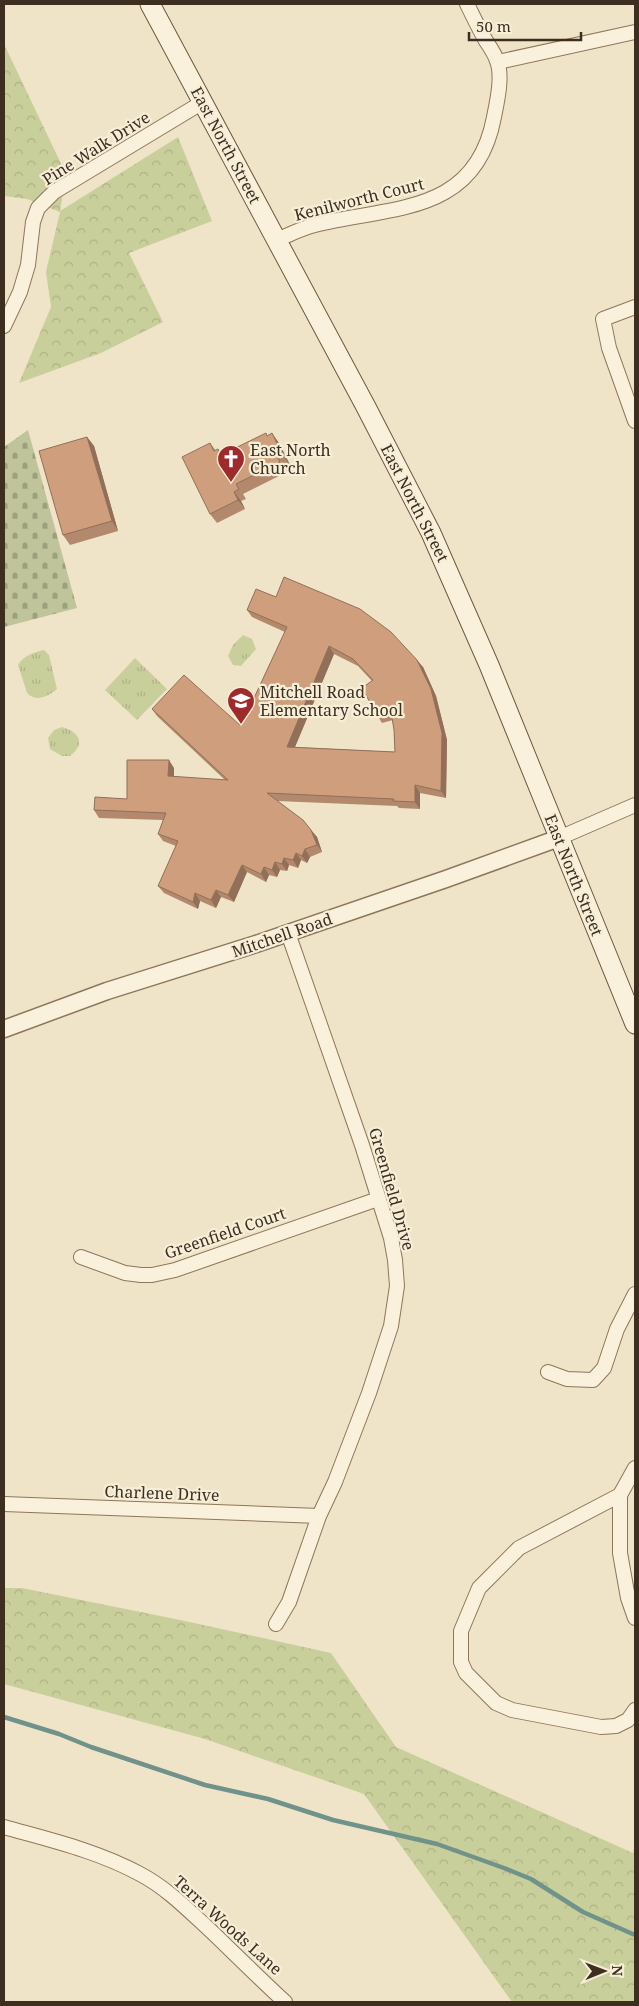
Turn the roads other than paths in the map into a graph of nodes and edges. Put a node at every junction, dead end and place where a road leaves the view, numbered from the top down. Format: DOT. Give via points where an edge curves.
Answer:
graph roads {
  1 [pos="150,4"];
  2 [pos="467,4"];
  3 [pos="635,32"];
  4 [pos="498,62"];
  5 [pos="203,102"];
  6 [pos="276,240"];
  7 [pos="635,307"];
  8 [pos="4,326"];
  9 [pos="635,421"];
  10 [pos="635,805"];
  11 [pos="559,838"];
  12 [pos="288,933"];
  13 [pos="635,1024"];
  14 [pos="4,1029"];
  15 [pos="378,1199"];
  16 [pos="81,1257"];
  17 [pos="635,1294"];
  18 [pos="548,1372"];
  19 [pos="635,1468"];
  20 [pos="620,1495"];
  21 [pos="4,1504"];
  22 [pos="319,1516"];
  23 [pos="635,1618"];
  24 [pos="276,1624"];
  25 [pos="635,1710"];
  26 [pos="4,1827"];
  27 [pos="285,2002"];
  1 -- 5 [label="main road, East North Street"];
  2 -- 4 [label="street, Kenilworth Court"];
  3 -- 4 [label="street"];
  4 -- 6 [label="street, Kenilworth Court" via="499,85 492,131 480,160 462,181 433,199 401,209 314,225"];
  5 -- 6 [label="main road, East North Street"];
  5 -- 8 [label="street, Pine Walk Drive" via="54,192 38,208 33,222 28,265"];
  6 -- 11 [label="main road, East North Street" via="431,533 490,665"];
  7 -- 9 [label="street" via="603,319 609,348"];
  10 -- 11 [label="street"];
  11 -- 12 [label="street, Mitchell Road"];
  11 -- 13 [label="main road, East North Street"];
  12 -- 14 [label="street, Mitchell Road"];
  12 -- 15 [label="street, Greenfield Drive"];
  15 -- 16 [label="street, Greenfield Court" via="175,1270 152,1275 126,1273"];
  15 -- 22 [label="street, Greenfield Drive" via="395,1260 394,1316 369,1393"];
  17 -- 18 [label="street" via="617,1329 604,1368 592,1380 567,1379"];
  19 -- 20 [label="street"];
  20 -- 23 [label="street" via="620,1553"];
  20 -- 25 [label="street" via="519,1548 479,1588 461,1631 461,1662 466,1673 496,1703 512,1710 601,1727 616,1726 628,1720"];
  21 -- 22 [label="street, Charlene Drive"];
  22 -- 24 [label="street, Greenfield Drive" via="289,1602"];
  26 -- 27 [label="street, Terra Woods Lane" via="80,1849 142,1875 192,1914"];
}
